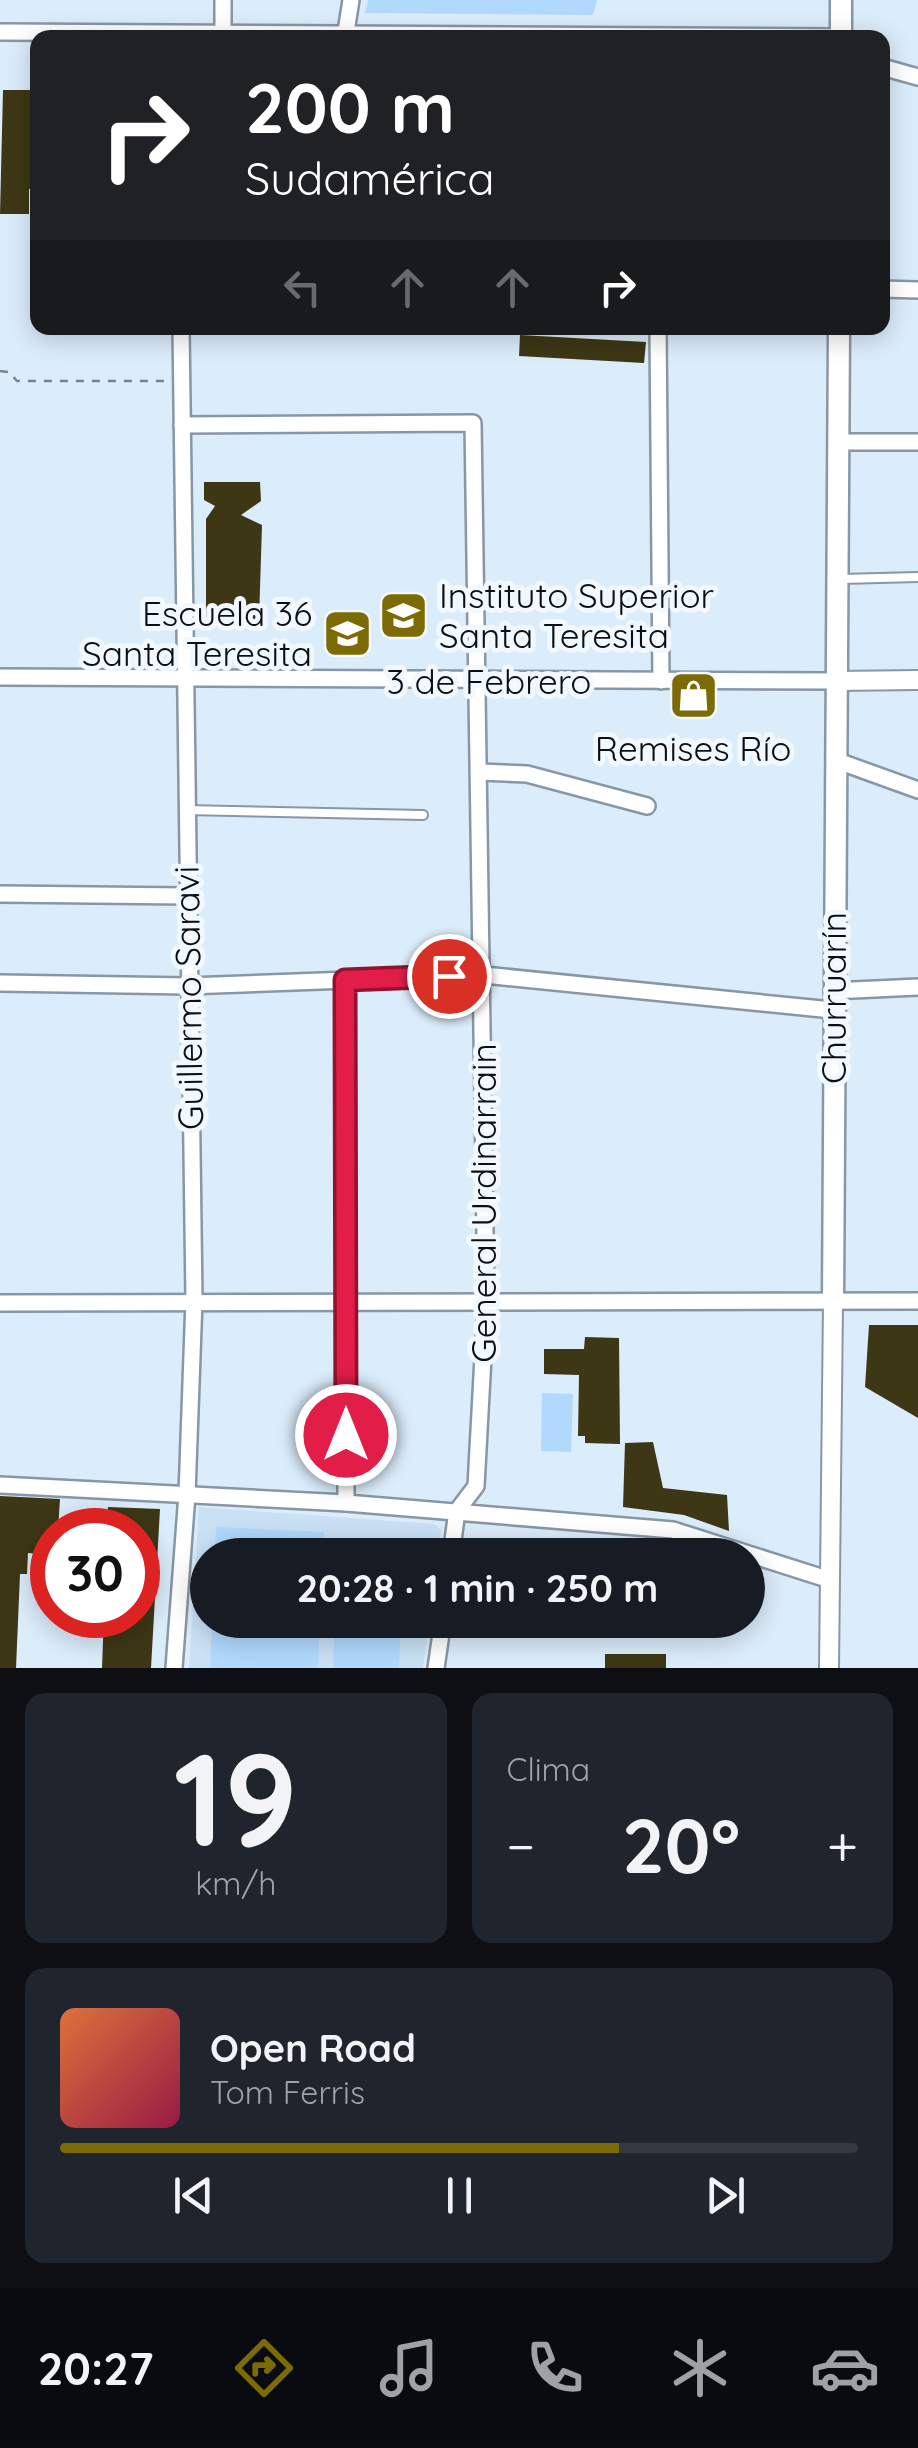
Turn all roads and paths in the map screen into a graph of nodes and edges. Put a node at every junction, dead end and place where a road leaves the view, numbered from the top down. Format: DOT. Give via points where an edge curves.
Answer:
graph roads {
  1 [pos="223,0"];
  2 [pos="351,0"];
  3 [pos="841,0"];
  4 [pos="223,30"];
  5 [pos="346,30"];
  6 [pos="841,30"];
  7 [pos="0,32"];
  8 [pos="30,33"];
  9 [pos="890,70"];
  10 [pos="918,77"];
  11 [pos="890,289"];
  12 [pos="918,290"];
  13 [pos="182,335"];
  14 [pos="658,335"];
  15 [pos="839,335"];
  16 [pos="0,371"];
  17 [pos="182,381"];
  18 [pos="182,425"];
  19 [pos="838,442"];
  20 [pos="918,442"];
  21 [pos="837,578"];
  22 [pos="918,578"];
  23 [pos="0,677"];
  24 [pos="184,678"];
  25 [pos="918,680"];
  26 [pos="836,681"];
  27 [pos="478,682"];
  28 [pos="661,682"];
  29 [pos="835,760"];
  30 [pos="480,772"];
  31 [pos="918,790"];
  32 [pos="647,806"];
  33 [pos="185,810"];
  34 [pos="422,815"];
  35 [pos="0,894"];
  36 [pos="186,896"];
  37 [pos="484,975"];
  38 [pos="345,980"];
  39 [pos="0,983"];
  40 [pos="188,986"];
  41 [pos="918,987"];
  42 [pos="832,1000"];
  43 [pos="347,1299"];
  44 [pos="194,1300"];
  45 [pos="918,1301"];
  46 [pos="486,1302"];
  47 [pos="0,1303"];
  48 [pos="833,1303"];
  49 [pos="0,1485"];
  50 [pos="187,1494"];
  51 [pos="346,1504"];
  52 [pos="457,1511"];
  53 [pos="453,1538"];
  54 [pos="830,1580"];
  55 [pos="440,1638"];
  56 [pos="174,1668"];
  57 [pos="436,1668"];
  58 [pos="829,1668"];
  1 -- 4 [label="street"];
  2 -- 5 [label="street"];
  3 -- 6 [label="main road"];
  7 -- 8 [label="street"];
  9 -- 10 [label="street"];
  11 -- 12 [label="street"];
  13 -- 17 [label="street, Guillermo Saravi"];
  14 -- 28 [label="street"];
  15 -- 19 [label="main road, Churruarín"];
  16 -- 17 [label="path" via="17,381"];
  17 -- 18 [label="street, Guillermo Saravi"];
  18 -- 24 [label="street, Guillermo Saravi"];
  18 -- 27 [label="street, General Urdinarrain" via="473,423"];
  19 -- 20 [label="street"];
  19 -- 21 [label="main road, Churruarín"];
  21 -- 22 [label="lane"];
  21 -- 26 [label="main road, Churruarín"];
  23 -- 24 [label="street, 3 de Febrero"];
  24 -- 27 [label="street, 3 de Febrero"];
  24 -- 33 [label="street, Guillermo Saravi"];
  25 -- 26 [label="street, 3 de Febrero"];
  26 -- 28 [label="street, 3 de Febrero"];
  26 -- 29 [label="main road, Churruarín"];
  27 -- 28 [label="street, 3 de Febrero"];
  27 -- 30 [label="street, General Urdinarrain"];
  29 -- 31 [label="street"];
  29 -- 42 [label="main road, Churruarín"];
  30 -- 32 [label="street" via="527,774"];
  30 -- 37 [label="street, General Urdinarrain"];
  33 -- 34 [label="lane"];
  33 -- 36 [label="street, Guillermo Saravi"];
  35 -- 36 [label="street"];
  36 -- 40 [label="street, Guillermo Saravi"];
  37 -- 38 [label="street"];
  37 -- 42 [label="street"];
  37 -- 46 [label="street, General Urdinarrain"];
  38 -- 40 [label="street"];
  38 -- 43 [label="street"];
  39 -- 40 [label="street"];
  40 -- 44 [label="street, Guillermo Saravi"];
  41 -- 42 [label="street"];
  42 -- 48 [label="main road, Churruarín"];
  43 -- 44 [label="street"];
  43 -- 46 [label="street"];
  43 -- 51 [label="street"];
  44 -- 47 [label="street"];
  44 -- 50 [label="street, Guillermo Saravi"];
  45 -- 48 [label="street"];
  46 -- 48 [label="street"];
  46 -- 52 [label="street, General Urdinarrain" via="476,1486"];
  48 -- 54 [label="street, Churruarín"];
  49 -- 50 [label="street"];
  50 -- 51 [label="street"];
  50 -- 56 [label="street, Guillermo Saravi"];
  51 -- 52 [label="street"];
  52 -- 53 [label="street, General Urdinarrain"];
  52 -- 54 [label="street" via="673,1530"];
  54 -- 58 [label="street, Churruarín"];
  55 -- 57 [label="street"];
}
